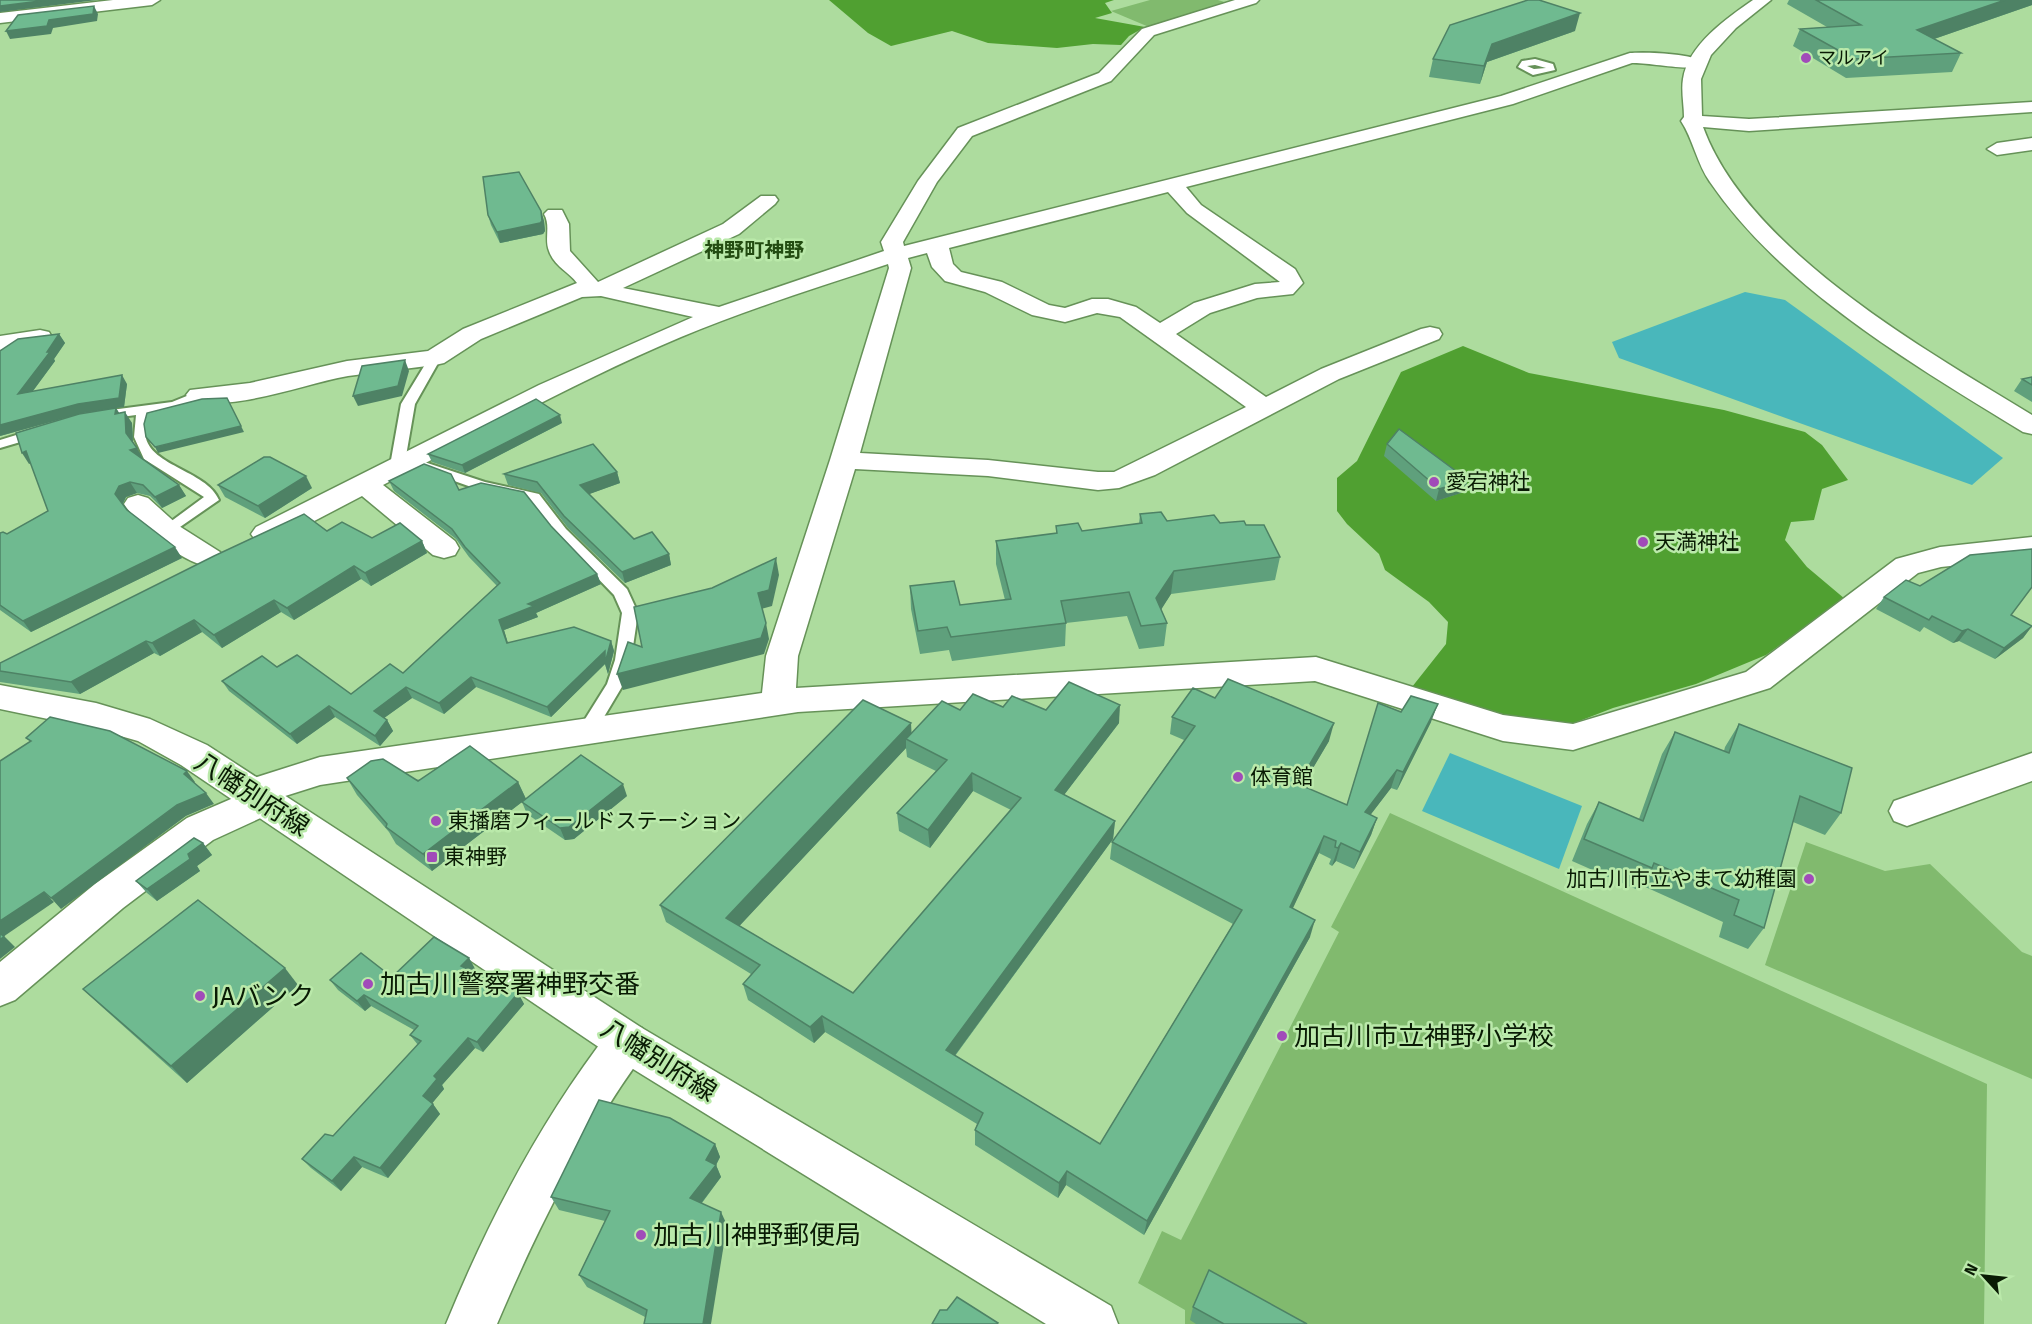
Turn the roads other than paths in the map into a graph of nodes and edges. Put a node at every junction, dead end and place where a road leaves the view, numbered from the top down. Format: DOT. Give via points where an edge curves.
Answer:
graph roads {
  1 [pos="152,0"];
  2 [pos="1251,0"];
  3 [pos="1762,0"];
  4 [pos="103,3"];
  5 [pos="0,18"];
  6 [pos="1697,64"];
  7 [pos="1548,67"];
  8 [pos="1572,79"];
  9 [pos="2032,107"];
  10 [pos="1690,121"];
  11 [pos="2032,144"];
  12 [pos="1997,150"];
  13 [pos="1172,183"];
  14 [pos="768,200"];
  15 [pos="555,214"];
  16 [pos="938,244"];
  17 [pos="894,255"];
  18 [pos="595,289"];
  19 [pos="719,314"];
  20 [pos="1160,334"];
  21 [pos="19,340"];
  22 [pos="1419,345"];
  23 [pos="0,358"];
  24 [pos="435,358"];
  25 [pos="199,395"];
  26 [pos="1265,408"];
  27 [pos="144,412"];
  28 [pos="80,421"];
  29 [pos="2032,426"];
  30 [pos="49,430"];
  31 [pos="0,444"];
  32 [pos="407,460"];
  33 [pos="844,460"];
  34 [pos="364,483"];
  35 [pos="138,504"];
  36 [pos="167,531"];
  37 [pos="2032,547"];
  38 [pos="444,548"];
  39 [pos="209,559"];
  40 [pos="176,576"];
  41 [pos="0,697"];
  42 [pos="778,702"];
  43 [pos="586,732"];
  44 [pos="2032,767"];
  45 [pos="260,796"];
  46 [pos="1907,811"];
  47 [pos="0,987"];
  48 [pos="627,1042"];
  49 [pos="471,1324"];
  50 [pos="1093,1324"];
  1 -- 4 [label="street"];
  2 -- 17 [label="street" via="1148,32 1105,77 965,132 928,181 892,242"];
  3 -- 6 [label="street" via="1714,40"];
  4 -- 5 [label="street"];
  6 -- 8 [label="street" via="1642,57 1622,60"];
  6 -- 10 [label="street" via="1689,92"];
  7 -- 8 [label="lane"];
  8 -- 13 [label="street" via="1507,100"];
  9 -- 10 [label="street" via="1749,125"];
  10 -- 29 [label="street" via="1707,161 1722,183 1797,265 1895,340"];
  11 -- 12 [label="street"];
  13 -- 16 [label="street"];
  13 -- 20 [label="street" via="1194,209 1287,274 1292,282 1285,290 1255,291 1202,308"];
  14 -- 18 [label="street" via="730,229"];
  15 -- 18 [label="street" via="562,256"];
  16 -- 17 [label="street"];
  16 -- 20 [label="street" via="938,256 945,270 960,279 996,288 1060,315 1104,306 1117,308"];
  17 -- 19 [label="street"];
  17 -- 33 [label="street" via="900,268"];
  18 -- 19 [label="street"];
  18 -- 24 [label="street" via="578,290 543,302 472,334"];
  19 -- 32 [label="street" via="558,385"];
  20 -- 26 [label="street"];
  21 -- 23 [label="lane"];
  22 -- 26 [label="street" via="1330,374"];
  24 -- 25 [label="street" via="347,369 250,391"];
  24 -- 32 [label="lane" via="408,404 398,460"];
  25 -- 27 [label="lane"];
  26 -- 33 [label="street" via="1119,480 1098,482 988,468"];
  27 -- 28 [label="lane" via="111,413"];
  27 -- 36 [label="lane" via="140,417 141,442 153,461 185,477 212,500"];
  30 -- 31 [label="lane"];
  32 -- 34 [label="street"];
  32 -- 43 [label="lane" via="482,486 534,496 561,532 621,593 630,613 623,660 615,685"];
  33 -- 42 [label="street" via="782,656"];
  34 -- 38 [label="street"];
  34 -- 39 [label="street" via="290,523"];
  35 -- 36 [label="street"];
  36 -- 39 [label="street"];
  37 -- 42 [label="street" via="1940,557 1907,566 1758,680 1573,737 1503,728 1316,669"];
  39 -- 40 [label="street"];
  41 -- 45 [label="street, 八幡別府線" via="96,716 150,732"];
  42 -- 43 [label="street"];
  43 -- 45 [label="street" via="320,771"];
  44 -- 46 [label="street"];
  45 -- 47 [label="street" via="200,829 109,896"];
  45 -- 48 [label="street, 八幡別府線"];
  48 -- 49 [label="street" via="562,1135"];
  48 -- 50 [label="street, 八幡別府線"];
}
